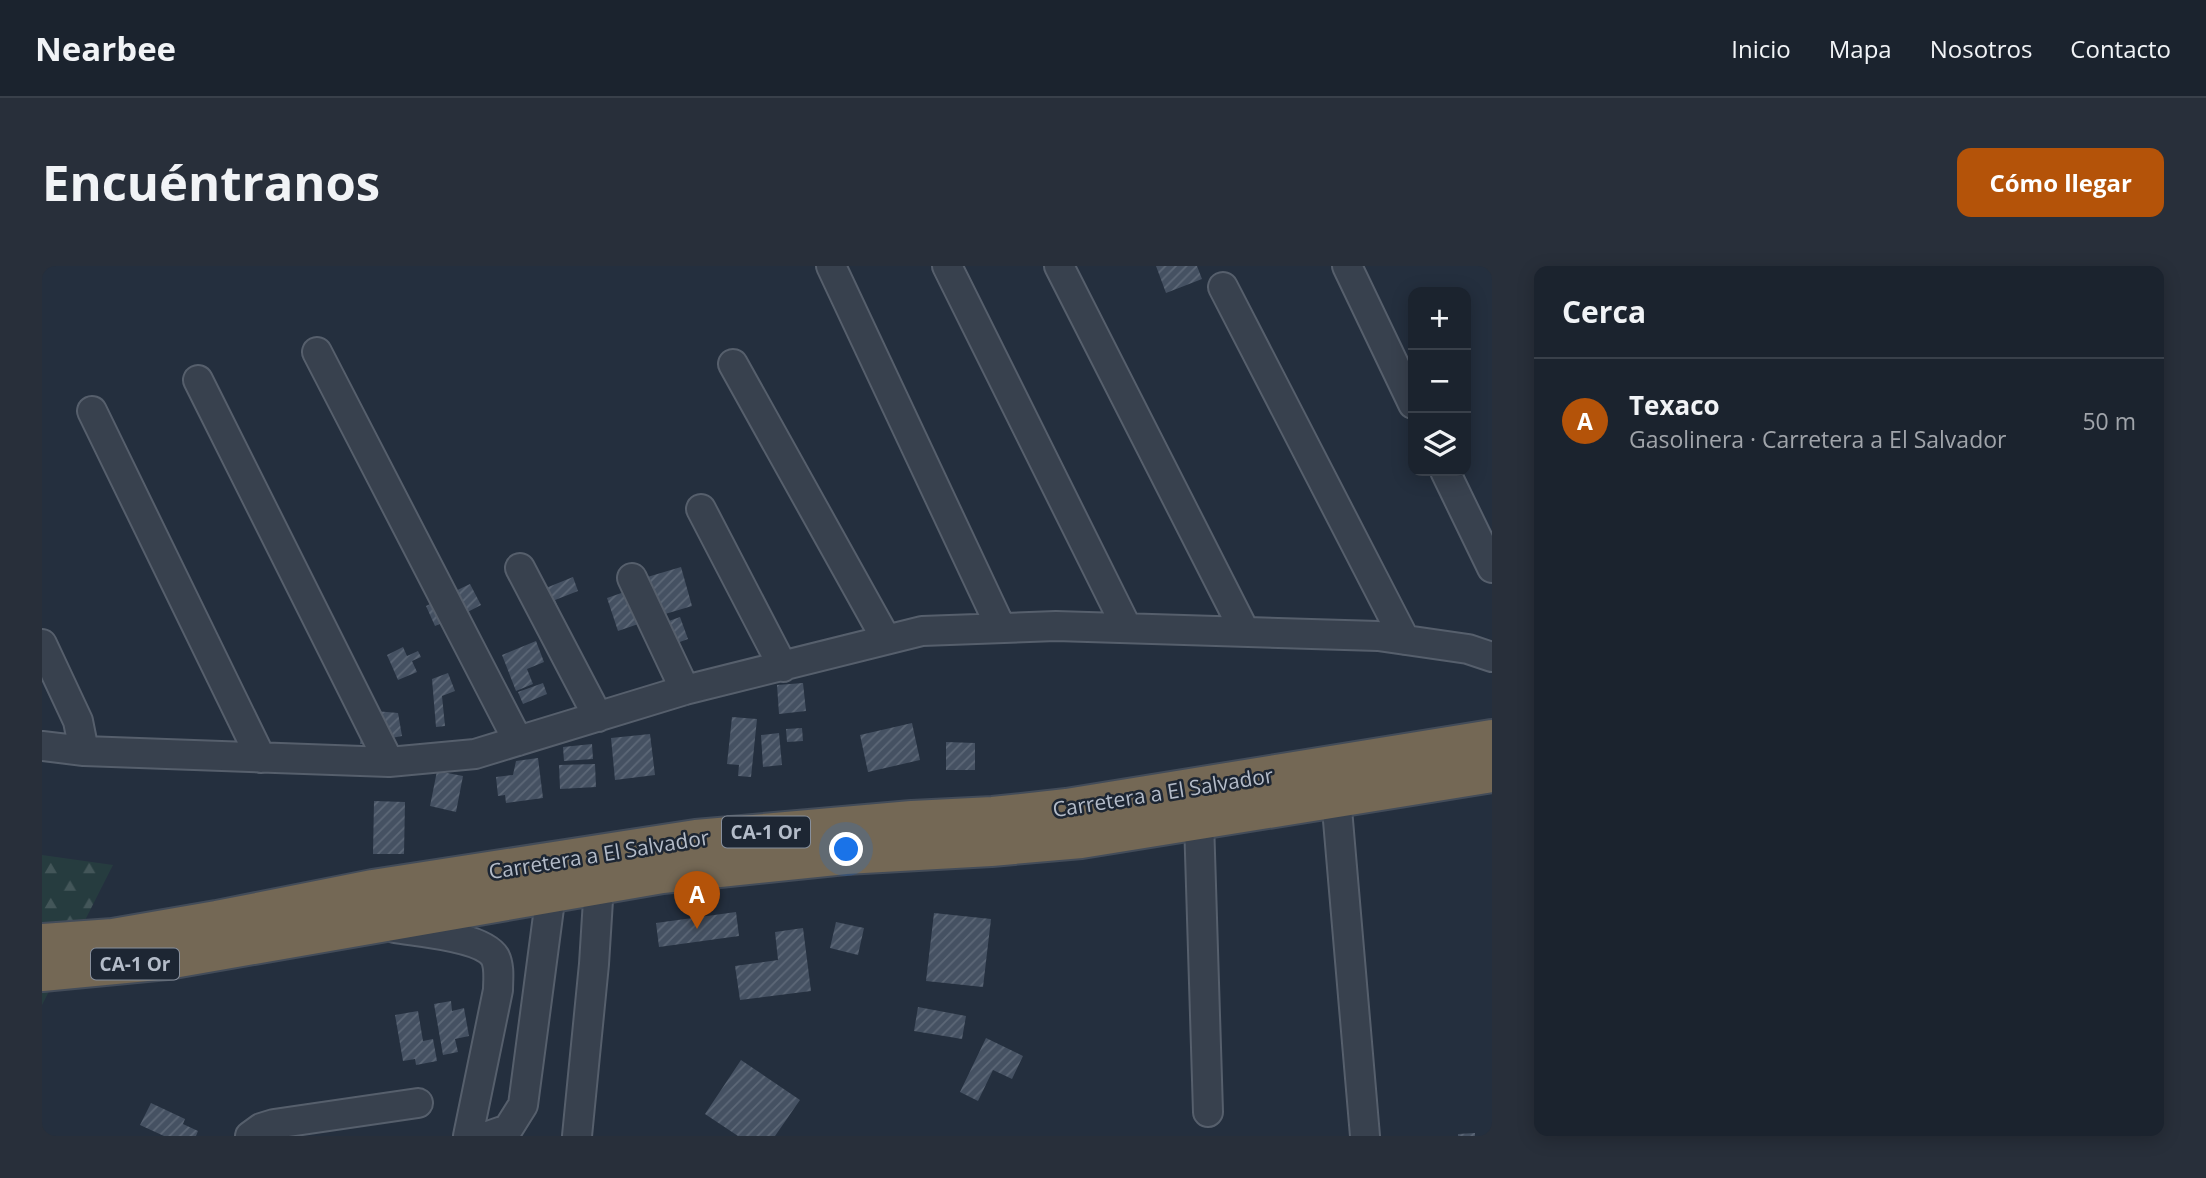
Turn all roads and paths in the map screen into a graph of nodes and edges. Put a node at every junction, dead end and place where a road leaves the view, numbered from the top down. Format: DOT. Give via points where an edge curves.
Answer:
graph roads {
  1 [pos="831,266"];
  2 [pos="947,266"];
  3 [pos="1059,266"];
  4 [pos="1347,266"];
  5 [pos="1223,287"];
  6 [pos="317,352"];
  7 [pos="733,364"];
  8 [pos="198,380"];
  9 [pos="1408,394"];
  10 [pos="92,411"];
  11 [pos="1447,476"];
  12 [pos="701,509"];
  13 [pos="520,568"];
  14 [pos="1492,568"];
  15 [pos="632,578"];
  16 [pos="1001,628"];
  17 [pos="1127,628"];
  18 [pos="1245,632"];
  19 [pos="886,639"];
  20 [pos="1405,640"];
  21 [pos="42,644"];
  22 [pos="1492,657"];
  23 [pos="783,667"];
  24 [pos="685,690"];
  25 [pos="598,717"];
  26 [pos="1492,740"];
  27 [pos="518,741"];
  28 [pos="42,746"];
  29 [pos="83,751"];
  30 [pos="261,758"];
  31 [pos="388,762"];
  32 [pos="1492,773"];
  33 [pos="1336,797"];
  34 [pos="1199,821"];
  35 [pos="599,884"];
  36 [pos="551,893"];
  37 [pos="377,925"];
  38 [pos="42,943"];
  39 [pos="42,972"];
  40 [pos="418,1103"];
  41 [pos="1208,1112"];
  42 [pos="250,1136"];
  43 [pos="469,1136"];
  44 [pos="488,1136"];
  45 [pos="577,1136"];
  46 [pos="1366,1136"];
  1 -- 16 [label="street"];
  2 -- 17 [label="street"];
  3 -- 18 [label="street"];
  4 -- 9 [label="street"];
  5 -- 20 [label="street"];
  6 -- 27 [label="street"];
  7 -- 19 [label="street"];
  8 -- 31 [label="street"];
  10 -- 30 [label="street"];
  11 -- 14 [label="street"];
  12 -- 23 [label="street"];
  13 -- 25 [label="street"];
  15 -- 24 [label="street"];
  16 -- 17 [label="street"];
  16 -- 19 [label="street" via="922,631"];
  17 -- 18 [label="street"];
  18 -- 20 [label="street"];
  19 -- 23 [label="street"];
  20 -- 22 [label="street"];
  21 -- 29 [label="street" via="78,721"];
  23 -- 24 [label="street"];
  24 -- 25 [label="street"];
  25 -- 27 [label="street"];
  26 -- 38 [label="highway, Carretera a El Salvador / CA-1 Or" via="1066,808 696,839 373,889 113,938"];
  27 -- 31 [label="street" via="475,754"];
  28 -- 29 [label="street"];
  29 -- 30 [label="street"];
  30 -- 31 [label="street"];
  32 -- 33 [label="highway, Carretera a El Salvador / CA-1 Or"];
  33 -- 34 [label="highway, Carretera a El Salvador / CA-1 Or"];
  33 -- 46 [label="street"];
  34 -- 35 [label="highway, Carretera a El Salvador / CA-1 Or" via="1081,839 845,855"];
  34 -- 41 [label="street"];
  35 -- 36 [label="highway, Carretera a El Salvador / CA-1 Or"];
  35 -- 45 [label="street"];
  36 -- 37 [label="highway, Carretera a El Salvador / CA-1 Or"];
  36 -- 44 [label="street" via="523,1105 509,1129"];
  37 -- 39 [label="highway, Carretera a El Salvador / CA-1 Or" via="167,960"];
  37 -- 43 [label="street" via="464,940 495,957 498,990"];
  40 -- 42 [label="street" via="274,1124"];
}
